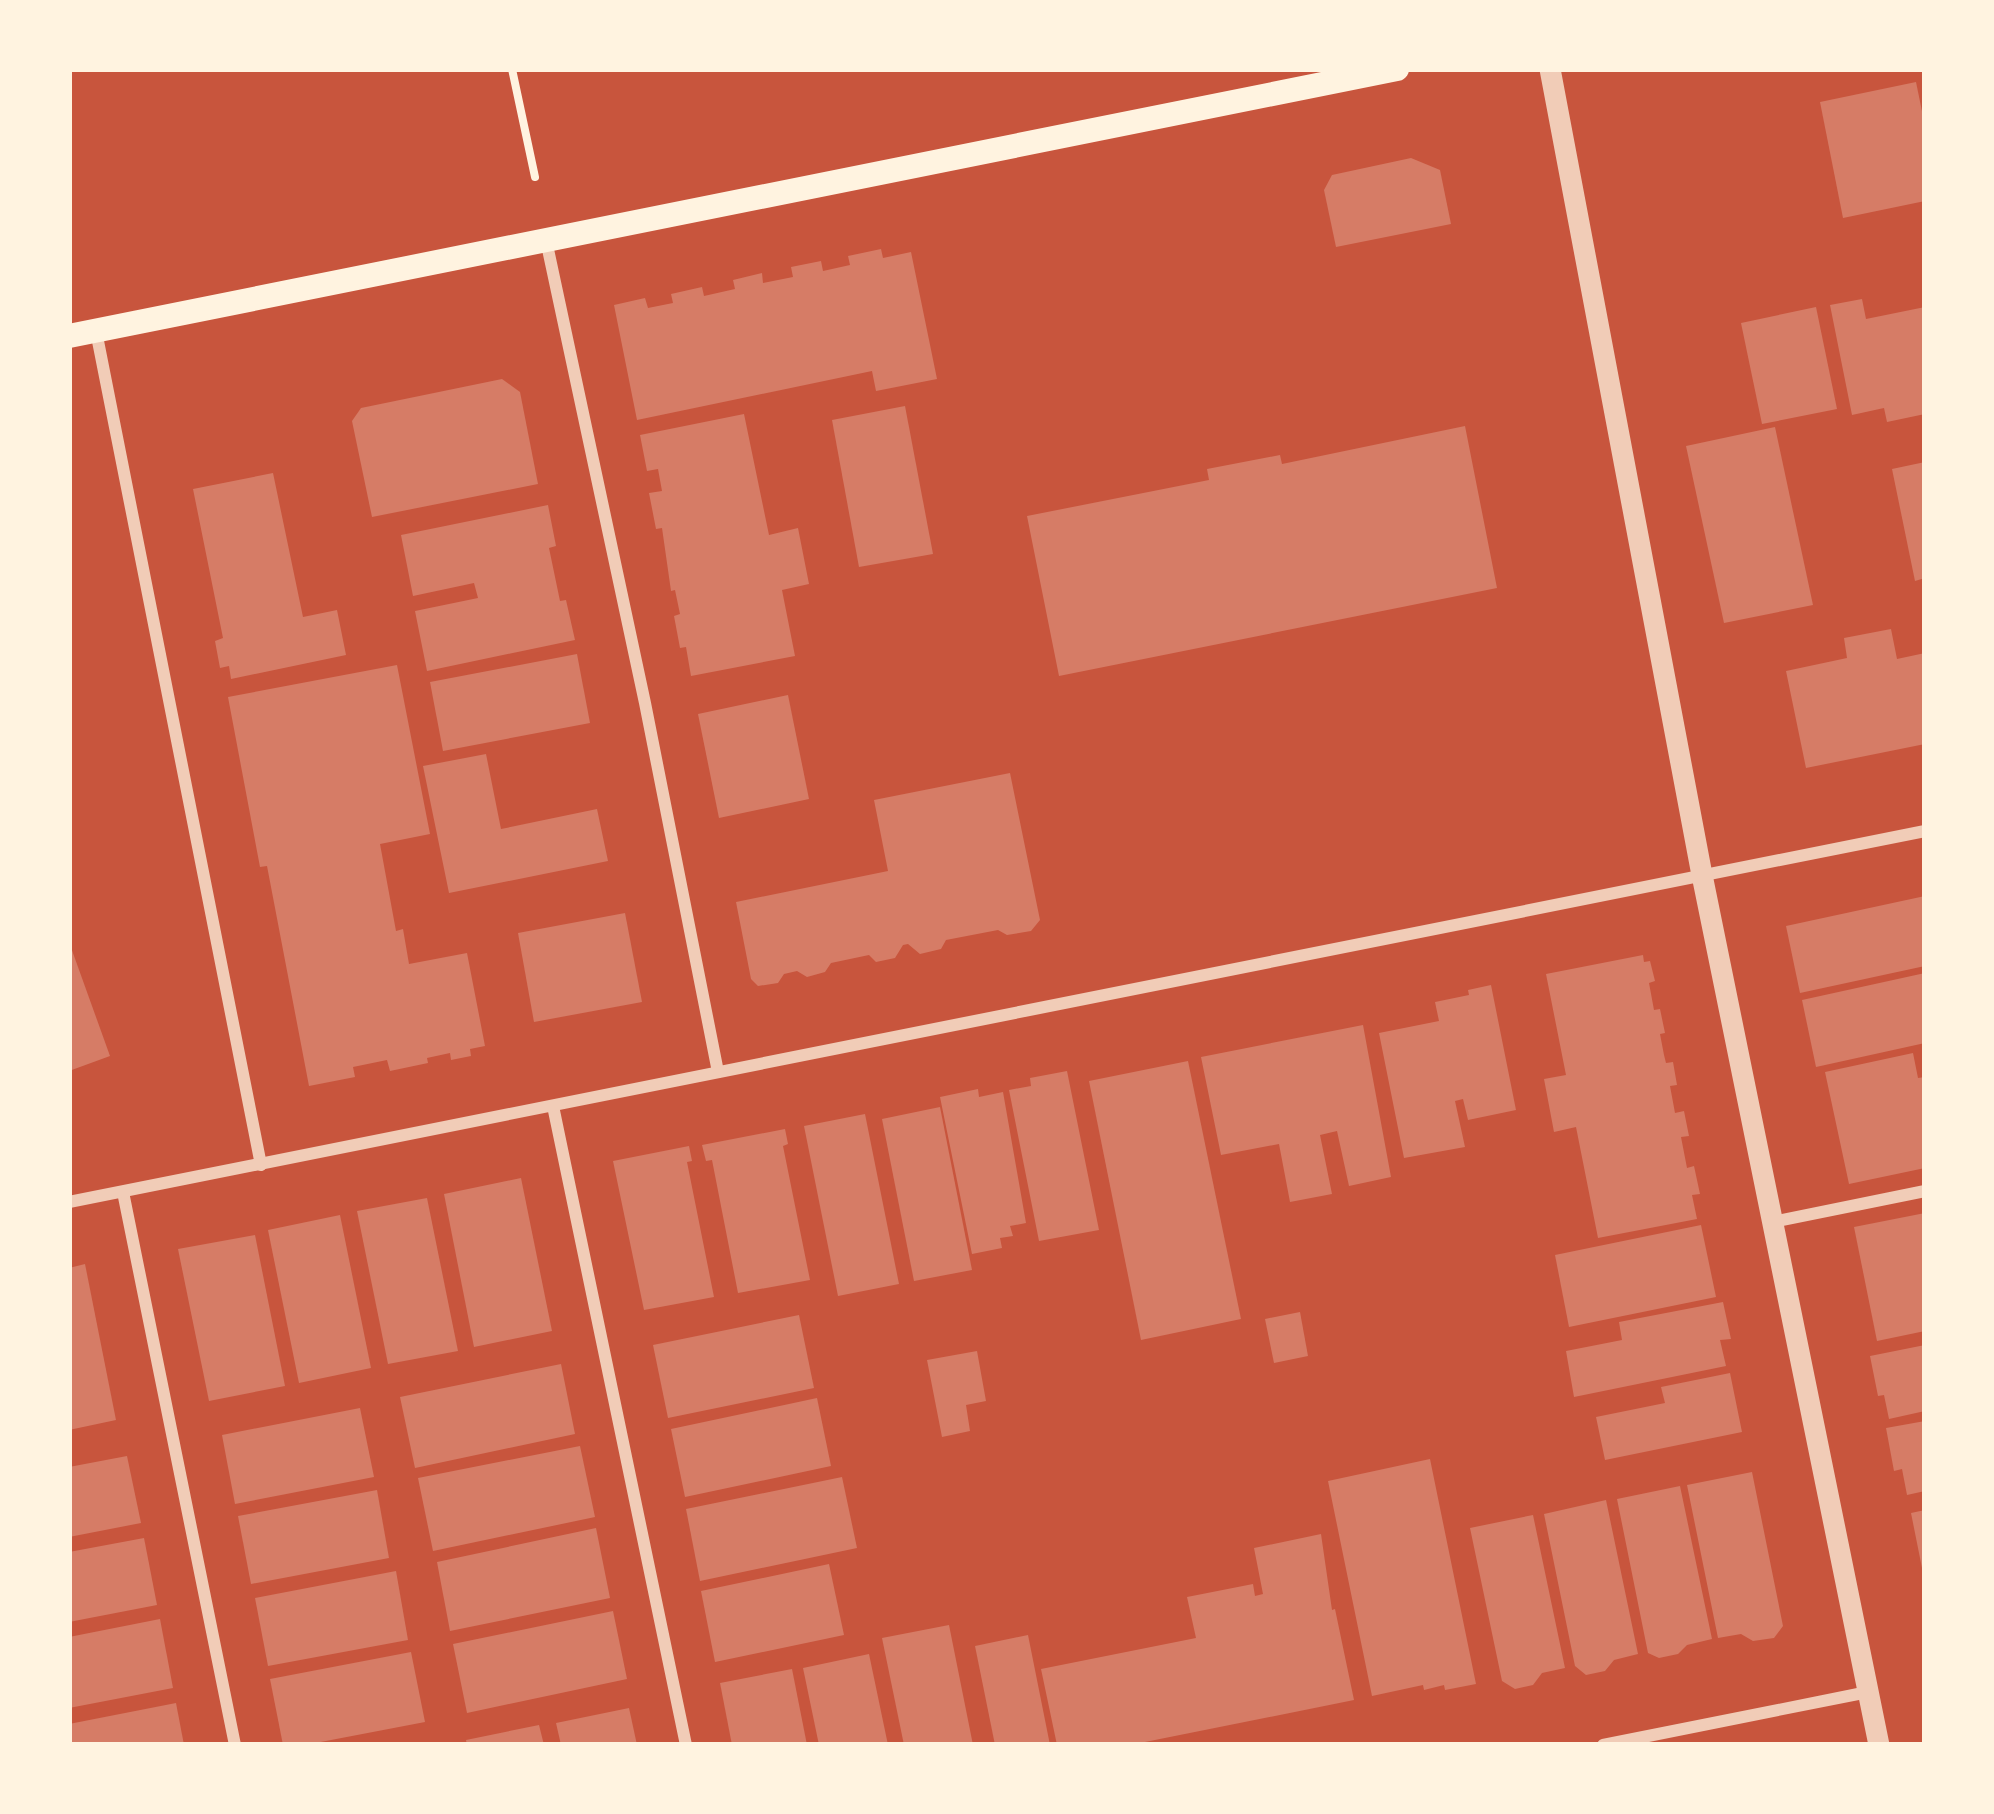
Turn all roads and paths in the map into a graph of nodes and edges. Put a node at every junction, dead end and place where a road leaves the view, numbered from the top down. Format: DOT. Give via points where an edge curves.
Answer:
graph roads {
  1 [pos="512,69"];
  2 [pos="1397,69"];
  3 [pos="1550,69"];
  4 [pos="535,177"];
  5 [pos="546,239"];
  6 [pos="96,330"];
  7 [pos="69,336"];
  8 [pos="1925,831"];
  9 [pos="1702,875"];
  10 [pos="718,1072"];
  11 [pos="553,1106"];
  12 [pos="260,1165"];
  13 [pos="1925,1191"];
  14 [pos="123,1192"];
  15 [pos="69,1202"];
  16 [pos="1772,1222"];
  17 [pos="1868,1692"];
  18 [pos="235,1745"];
  19 [pos="686,1745"];
  20 [pos="1603,1745"];
  21 [pos="1880,1745"];
  1 -- 4 [label="path"];
  2 -- 5 [label="main road"];
  3 -- 9 [label="street"];
  5 -- 6 [label="main road"];
  5 -- 10 [label="street"];
  6 -- 7 [label="main road"];
  6 -- 12 [label="street"];
  8 -- 9 [label="street"];
  9 -- 10 [label="street"];
  9 -- 16 [label="street"];
  10 -- 11 [label="street"];
  11 -- 12 [label="street"];
  11 -- 19 [label="street"];
  12 -- 14 [label="street"];
  13 -- 16 [label="street"];
  14 -- 15 [label="street"];
  14 -- 18 [label="street"];
  16 -- 17 [label="street"];
  17 -- 20 [label="street"];
  17 -- 21 [label="street"];
}
